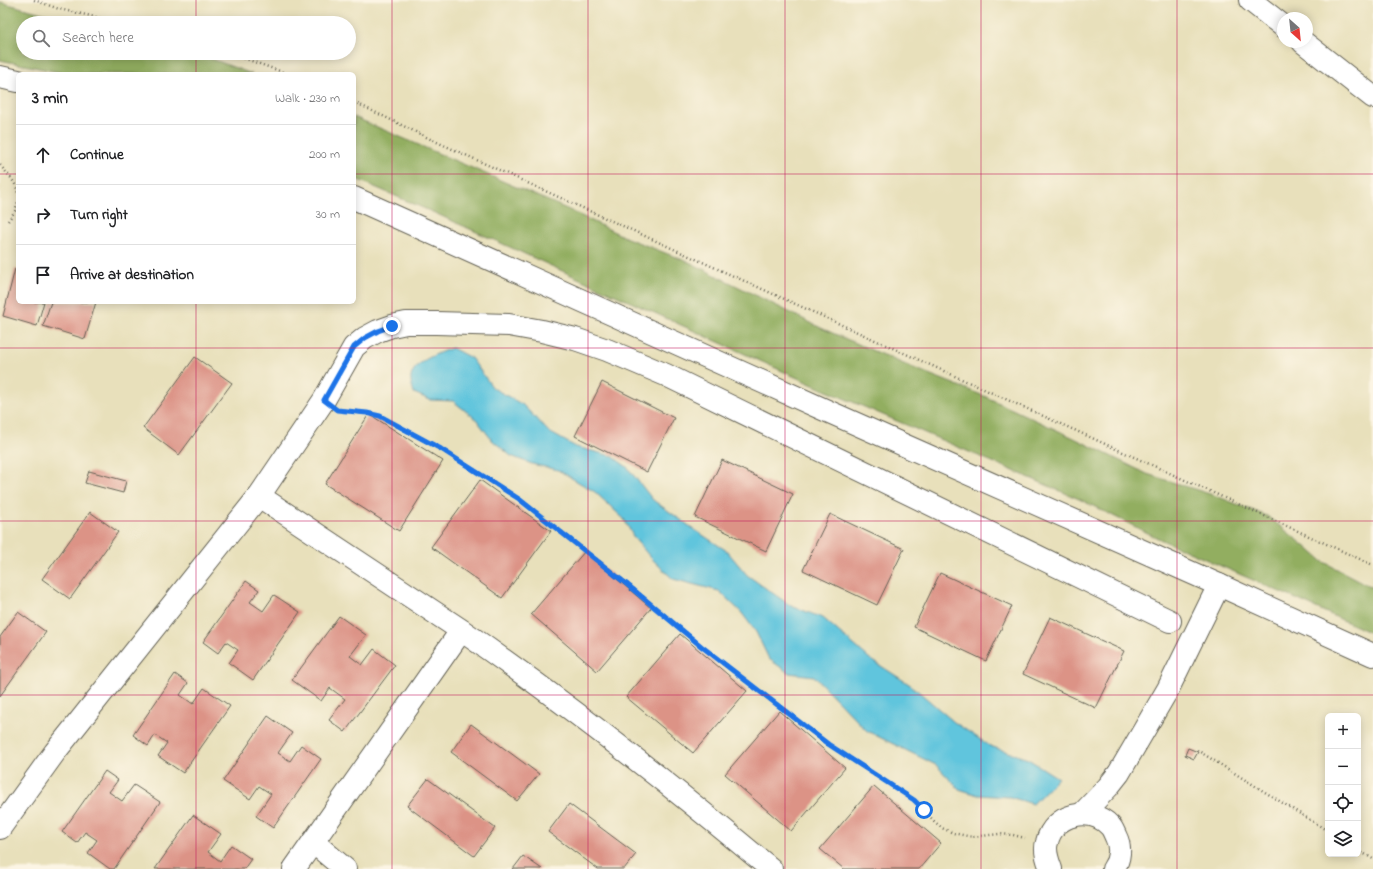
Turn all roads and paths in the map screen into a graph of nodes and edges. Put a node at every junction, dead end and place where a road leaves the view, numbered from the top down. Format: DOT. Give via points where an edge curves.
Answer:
graph roads {
  1 [pos="34,0"];
  2 [pos="1250,0"];
  3 [pos="93,16"];
  4 [pos="1277,21"];
  5 [pos="1311,48"];
  6 [pos="249,60"];
  7 [pos="282,72"];
  8 [pos="0,77"];
  9 [pos="16,80"];
  10 [pos="1373,97"];
  11 [pos="356,103"];
  12 [pos="0,166"];
  13 [pos="16,187"];
  14 [pos="356,199"];
  15 [pos="16,208"];
  16 [pos="8,220"];
  17 [pos="324,400"];
  18 [pos="259,496"];
  19 [pos="1373,565"];
  20 [pos="1219,585"];
  21 [pos="1170,621"];
  22 [pos="461,631"];
  23 [pos="1373,655"];
  24 [pos="1197,750"];
  25 [pos="1120,773"];
  26 [pos="1082,814"];
  27 [pos="0,828"];
  28 [pos="1325,829"];
  29 [pos="1115,834"];
  30 [pos="1028,838"];
  31 [pos="313,842"];
  32 [pos="1361,852"];
  33 [pos="1373,859"];
  34 [pos="1047,866"];
  35 [pos="294,869"];
  36 [pos="346,869"];
  37 [pos="771,869"];
  38 [pos="1114,869"];
  39 [pos="1131,869"];
  1 -- 3 [label="path"];
  2 -- 4 [label="street"];
  5 -- 10 [label="street"];
  6 -- 7 [label="path"];
  8 -- 9 [label="street"];
  11 -- 19 [label="path"];
  12 -- 13 [label="path"];
  14 -- 20 [label="street"];
  15 -- 16 [label="path"];
  17 -- 18 [label="street"];
  17 -- 21 [label="street" via="354,347 365,338 392,326 420,323 509,326 542,330 607,350 666,375"];
  17 -- 30 [label="path" via="337,410 380,416 441,449 519,499 701,646 828,744 914,800 942,828 972,837 999,834"];
  18 -- 22 [label="street"];
  18 -- 27 [label="street" via="54,752"];
  20 -- 23 [label="street"];
  20 -- 25 [label="street" via="1168,689"];
  22 -- 31 [label="street"];
  22 -- 37 [label="street" via="578,715 679,793"];
  24 -- 28 [label="path"];
  25 -- 26 [label="street"];
  25 -- 29 [label="street" via="1112,807"];
  26 -- 29 [label="street" via="1098,816"];
  26 -- 34 [label="street" via="1066,818 1053,828 1046,843"];
  29 -- 38 [label="street" via="1119,853"];
  29 -- 39 [label="street"];
  31 -- 35 [label="street"];
  31 -- 36 [label="street"];
  32 -- 33 [label="path"];
}
